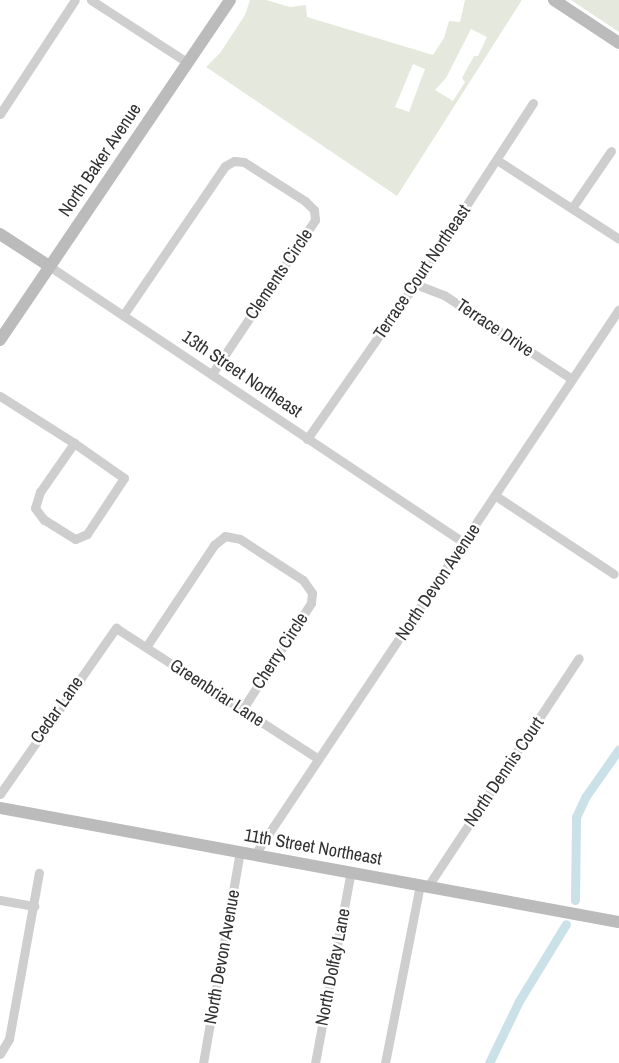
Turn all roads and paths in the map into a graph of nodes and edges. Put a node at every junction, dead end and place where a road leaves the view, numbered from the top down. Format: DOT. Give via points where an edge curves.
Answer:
graph roads {
  1 [pos="76,0"];
  2 [pos="92,0"];
  3 [pos="230,0"];
  4 [pos="554,0"];
  5 [pos="619,43"];
  6 [pos="187,62"];
  7 [pos="533,103"];
  8 [pos="0,114"];
  9 [pos="611,151"];
  10 [pos="497,160"];
  11 [pos="572,208"];
  12 [pos="0,234"];
  13 [pos="619,239"];
  14 [pos="49,266"];
  15 [pos="414,284"];
  16 [pos="619,309"];
  17 [pos="124,314"];
  18 [pos="0,340"];
  19 [pos="212,374"];
  20 [pos="572,380"];
  21 [pos="0,396"];
  22 [pos="307,439"];
  23 [pos="74,444"];
  24 [pos="496,496"];
  25 [pos="464,543"];
  26 [pos="614,574"];
  27 [pos="116,628"];
  28 [pos="146,647"];
  29 [pos="579,658"];
  30 [pos="242,710"];
  31 [pos="317,758"];
  32 [pos="0,794"];
  33 [pos="0,808"];
  34 [pos="240,851"];
  35 [pos="255,854"];
  36 [pos="351,871"];
  37 [pos="39,873"];
  38 [pos="424,885"];
  39 [pos="0,900"];
  40 [pos="34,906"];
  41 [pos="619,922"];
  42 [pos="0,1054"];
  43 [pos="203,1063"];
  44 [pos="315,1063"];
  45 [pos="385,1063"];
  1 -- 8 [label="street"];
  2 -- 6 [label="street"];
  3 -- 6 [label="street, North Baker Avenue"];
  4 -- 5 [label="street"];
  6 -- 14 [label="street, North Baker Avenue"];
  7 -- 10 [label="street, Terrace Court Northeast"];
  9 -- 11 [label="street"];
  10 -- 11 [label="street"];
  10 -- 15 [label="street, Terrace Court Northeast"];
  11 -- 13 [label="street"];
  12 -- 14 [label="street, 13th Street Northeast"];
  14 -- 17 [label="street, 13th Street Northeast"];
  14 -- 18 [label="street, North Baker Avenue"];
  15 -- 20 [label="street, Terrace Drive" via="444,294"];
  15 -- 22 [label="street, Terrace Court Northeast"];
  16 -- 20 [label="street, North Devon Avenue"];
  17 -- 19 [label="street, 13th Street Northeast"];
  17 -- 19 [label="street, Clements Circle" via="225,166 234,161 244,162 305,201 314,210 315,220"];
  19 -- 22 [label="street, 13th Street Northeast"];
  20 -- 24 [label="street, North Devon Avenue"];
  21 -- 23 [label="street"];
  22 -- 25 [label="street, 13th Street Northeast"];
  23 -- 23 [label="street" via="40,492 35,508 44,520 67,536 81,539 88,534 124,478"];
  24 -- 25 [label="street, North Devon Avenue"];
  24 -- 26 [label="street"];
  25 -- 31 [label="street, North Devon Avenue"];
  27 -- 28 [label="street, Greenbriar Lane"];
  27 -- 32 [label="street, Cedar Lane"];
  28 -- 30 [label="street, Greenbriar Lane"];
  28 -- 30 [label="street, Cherry Circle" via="214,545 225,536 240,538 295,574 308,586 311,603"];
  29 -- 38 [label="street, North Dennis Court"];
  30 -- 31 [label="street, Greenbriar Lane"];
  31 -- 35 [label="street, North Devon Avenue"];
  33 -- 34 [label="street, 11th Street Northeast"];
  34 -- 35 [label="street, 11th Street Northeast"];
  34 -- 43 [label="street, North Devon Avenue"];
  35 -- 36 [label="street, 11th Street Northeast"];
  36 -- 38 [label="street, 11th Street Northeast"];
  36 -- 44 [label="street, North Dolfay Lane"];
  37 -- 40 [label="street"];
  38 -- 41 [label="street, 11th Street Northeast"];
  38 -- 45 [label="street, North Dennis Court"];
  39 -- 40 [label="street"];
  40 -- 42 [label="street" via="9,1039"];
}
